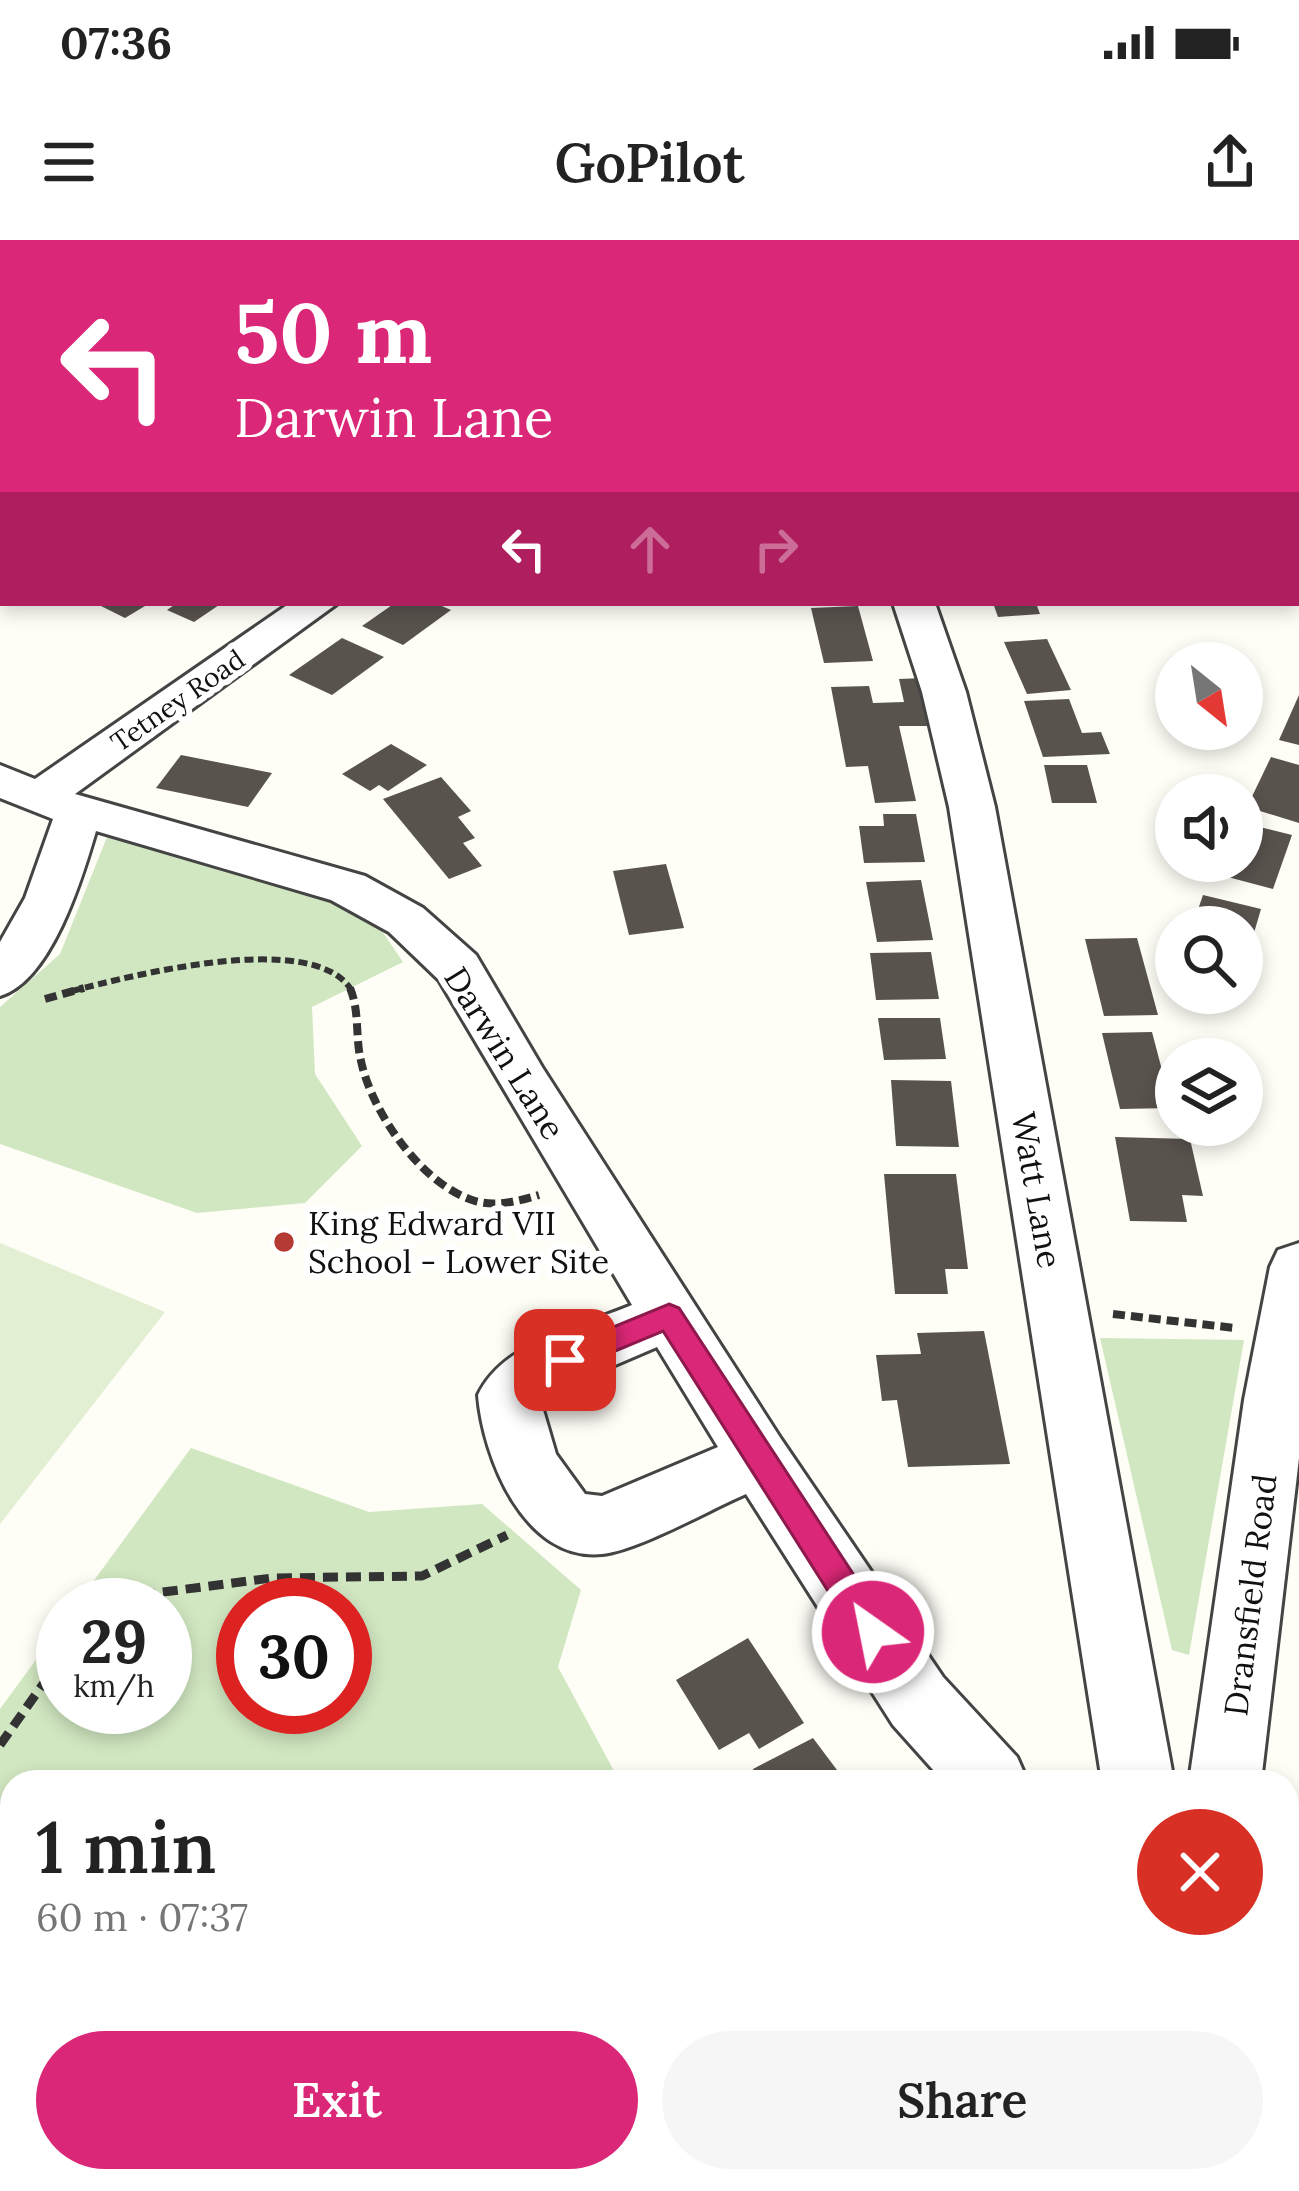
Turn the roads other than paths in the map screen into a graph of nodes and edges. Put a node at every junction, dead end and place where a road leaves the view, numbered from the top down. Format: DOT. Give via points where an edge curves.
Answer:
graph roads {
  1 [pos="313,606"];
  2 [pos="915,606"];
  3 [pos="39,796"];
  4 [pos="13,992"];
  5 [pos="1299,1267"];
  6 [pos="669,1316"];
  7 [pos="759,1459"];
  8 [pos="981,1770"];
  9 [pos="1136,1770"];
  10 [pos="1227,1770"];
  1 -- 3 [label="street, Tetney Road"];
  2 -- 9 [label="street, Watt Lane" via="972,807"];
  3 -- 4 [label="street" via="55,889"];
  3 -- 6 [label="street, Darwin Lane" via="348,888 406,920 458,968"];
  5 -- 10 [label="street, Dransfield Road"];
  6 -- 7 [label="street, Darwin Lane"];
  6 -- 7 [label="street" via="530,1374 508,1395 508,1422 557,1510 576,1523 604,1526"];
  7 -- 8 [label="street, Darwin Lane" via="918,1701"];
}
